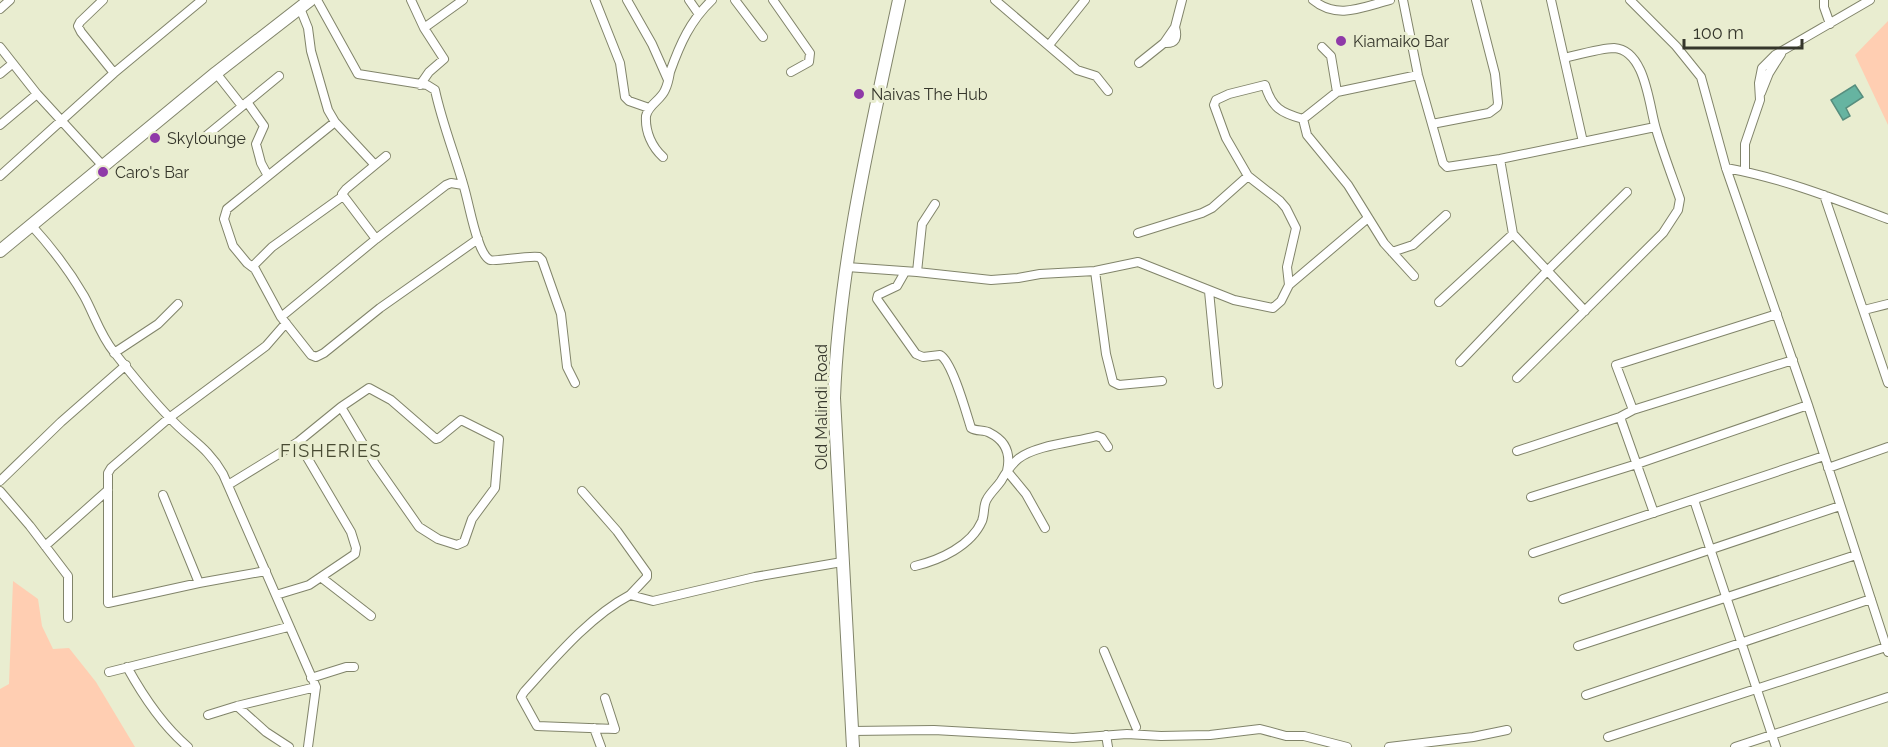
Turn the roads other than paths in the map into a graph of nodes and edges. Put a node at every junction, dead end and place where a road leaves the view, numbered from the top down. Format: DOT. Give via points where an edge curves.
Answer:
graph roads {
  1 [pos="10,0"];
  2 [pos="104,0"];
  3 [pos="202,0"];
  4 [pos="317,0"];
  5 [pos="411,0"];
  6 [pos="463,0"];
  7 [pos="595,0"];
  8 [pos="627,0"];
  9 [pos="688,0"];
  10 [pos="712,0"];
  11 [pos="735,0"];
  12 [pos="773,0"];
  13 [pos="899,0"];
  14 [pos="995,0"];
  15 [pos="1085,0"];
  16 [pos="1182,0"];
  17 [pos="1313,0"];
  18 [pos="1390,0"];
  19 [pos="1403,0"];
  20 [pos="1476,0"];
  21 [pos="1551,0"];
  22 [pos="1630,0"];
  23 [pos="1824,0"];
  24 [pos="1870,0"];
  25 [pos="305,4"];
  26 [pos="0,9"];
  27 [pos="698,13"];
  28 [pos="1830,24"];
  29 [pos="424,28"];
  30 [pos="763,37"];
  31 [pos="1049,45"];
  32 [pos="0,47"];
  33 [pos="1322,47"];
  34 [pos="1564,58"];
  35 [pos="1139,63"];
  36 [pos="12,64"];
  37 [pos="791,72"];
  38 [pos="114,73"];
  39 [pos="216,73"];
  40 [pos="0,74"];
  41 [pos="1418,75"];
  42 [pos="279,76"];
  43 [pos="668,80"];
  44 [pos="420,84"];
  45 [pos="1108,91"];
  46 [pos="1337,92"];
  47 [pos="37,94"];
  48 [pos="244,104"];
  49 [pos="649,108"];
  50 [pos="1303,119"];
  51 [pos="61,120"];
  52 [pos="335,122"];
  53 [pos="1432,124"];
  54 [pos="0,126"];
  55 [pos="1655,127"];
  56 [pos="201,140"];
  57 [pos="1583,142"];
  58 [pos="386,156"];
  59 [pos="663,157"];
  60 [pos="1500,159"];
  61 [pos="375,165"];
  62 [pos="103,166"];
  63 [pos="1726,168"];
  64 [pos="1745,171"];
  65 [pos="0,176"];
  66 [pos="268,176"];
  67 [pos="1248,176"];
  68 [pos="464,185"];
  69 [pos="1627,192"];
  70 [pos="1824,195"];
  71 [pos="343,196"];
  72 [pos="935,204"];
  73 [pos="1446,215"];
  74 [pos="1368,218"];
  75 [pos="1888,219"];
  76 [pos="32,226"];
  77 [pos="1138,233"];
  78 [pos="1514,234"];
  79 [pos="376,239"];
  80 [pos="478,239"];
  81 [pos="0,251"];
  82 [pos="1392,252"];
  83 [pos="252,267"];
  84 [pos="847,267"];
  85 [pos="1548,270"];
  86 [pos="1095,271"];
  87 [pos="905,272"];
  88 [pos="916,272"];
  89 [pos="1414,276"];
  90 [pos="1289,285"];
  91 [pos="1209,291"];
  92 [pos="1439,302"];
  93 [pos="178,304"];
  94 [pos="1888,304"];
  95 [pos="1864,310"];
  96 [pos="1585,311"];
  97 [pos="1777,314"];
  98 [pos="283,320"];
  99 [pos="114,353"];
  100 [pos="1793,360"];
  101 [pos="1460,362"];
  102 [pos="126,365"];
  103 [pos="1517,378"];
  104 [pos="1162,381"];
  105 [pos="575,383"];
  106 [pos="1888,383"];
  107 [pos="1218,384"];
  108 [pos="1808,405"];
  109 [pos="341,407"];
  110 [pos="1633,410"];
  111 [pos="1620,417"];
  112 [pos="170,418"];
  113 [pos="298,442"];
  114 [pos="1108,447"];
  115 [pos="1888,447"];
  116 [pos="1517,452"];
  117 [pos="1824,456"];
  118 [pos="1637,464"];
  119 [pos="1828,468"];
  120 [pos="1007,471"];
  121 [pos="0,481"];
  122 [pos="228,485"];
  123 [pos="108,490"];
  124 [pos="0,491"];
  125 [pos="582,491"];
  126 [pos="163,495"];
  127 [pos="1531,497"];
  128 [pos="1694,500"];
  129 [pos="1840,506"];
  130 [pos="1654,513"];
  131 [pos="1045,528"];
  132 [pos="45,546"];
  133 [pos="1711,550"];
  134 [pos="1533,553"];
  135 [pos="1856,555"];
  136 [pos="842,562"];
  137 [pos="915,566"];
  138 [pos="266,571"];
  139 [pos="322,578"];
  140 [pos="199,583"];
  141 [pos="276,595"];
  142 [pos="630,596"];
  143 [pos="1727,598"];
  144 [pos="1563,599"];
  145 [pos="1871,599"];
  146 [pos="371,616"];
  147 [pos="68,618"];
  148 [pos="288,627"];
  149 [pos="1742,643"];
  150 [pos="1578,646"];
  151 [pos="1887,649"];
  152 [pos="1104,651"];
  153 [pos="127,667"];
  154 [pos="354,667"];
  155 [pos="109,672"];
  156 [pos="310,678"];
  157 [pos="316,687"];
  158 [pos="1757,690"];
  159 [pos="1586,695"];
  160 [pos="1888,697"];
  161 [pos="605,698"];
  162 [pos="237,706"];
  163 [pos="208,715"];
  164 [pos="1136,727"];
  165 [pos="594,728"];
  166 [pos="1507,730"];
  167 [pos="851,731"];
  168 [pos="1106,735"];
  169 [pos="1772,736"];
  170 [pos="1608,737"];
  171 [pos="1313,744"];
  172 [pos="1413,745"];
  173 [pos="188,747"];
  174 [pos="289,747"];
  175 [pos="309,747"];
  176 [pos="601,747"];
  177 [pos="853,747"];
  178 [pos="1108,747"];
  179 [pos="1347,747"];
  180 [pos="1389,747"];
  181 [pos="1735,747"];
  182 [pos="1776,747"];
  1 -- 26 [label="street"];
  2 -- 38 [label="street" via="78,26"];
  3 -- 38 [label="street"];
  4 -- 44 [label="street" via="358,74"];
  5 -- 29 [label="street"];
  6 -- 29 [label="street"];
  7 -- 49 [label="street" via="620,63 625,97"];
  8 -- 43 [label="street"];
  9 -- 27 [label="street"];
  10 -- 27 [label="street"];
  11 -- 30 [label="street"];
  12 -- 37 [label="street" via="810,53 809,62"];
  13 -- 84 [label="main road, Old Malindi Road"];
  14 -- 31 [label="street"];
  15 -- 31 [label="street"];
  16 -- 35 [label="street" via="1175,27 1164,43"];
  17 -- 18 [label="street" via="1341,12"];
  19 -- 41 [label="street"];
  20 -- 53 [label="street" via="1495,74 1497,107 1489,113"];
  21 -- 34 [label="street"];
  22 -- 63 [label="street" via="1701,77"];
  23 -- 28 [label="street"];
  24 -- 28 [label="street"];
  25 -- 39 [label="main road"];
  25 -- 52 [label="street" via="311,51"];
  27 -- 43 [label="street"];
  28 -- 64 [label="street" via="1762,68 1760,100 1745,144"];
  29 -- 44 [label="street" via="444,58"];
  31 -- 45 [label="street" via="1077,70 1096,76"];
  32 -- 36 [label="street"];
  33 -- 46 [label="street" via="1331,56"];
  34 -- 55 [label="street" via="1614,48 1630,57 1647,87"];
  34 -- 57 [label="street"];
  36 -- 40 [label="street"];
  36 -- 47 [label="street"];
  38 -- 51 [label="street"];
  39 -- 48 [label="street"];
  39 -- 62 [label="main road"];
  41 -- 46 [label="street"];
  41 -- 53 [label="street"];
  42 -- 48 [label="street"];
  43 -- 49 [label="street" via="661,98"];
  44 -- 68 [label="street" via="435,90"];
  46 -- 50 [label="street"];
  47 -- 51 [label="street"];
  47 -- 54 [label="street"];
  48 -- 56 [label="street"];
  48 -- 66 [label="street" via="264,126 256,144"];
  49 -- 59 [label="street" via="649,137"];
  50 -- 67 [label="street" via="1274,105 1265,85 1214,101 1226,138"];
  50 -- 74 [label="street" via="1307,135 1348,185"];
  51 -- 62 [label="street"];
  51 -- 65 [label="street"];
  52 -- 61 [label="street"];
  52 -- 66 [label="street"];
  53 -- 60 [label="street" via="1447,167"];
  55 -- 57 [label="street"];
  55 -- 96 [label="street" via="1680,199 1678,210 1663,233"];
  57 -- 60 [label="street"];
  58 -- 61 [label="street"];
  60 -- 78 [label="street"];
  61 -- 71 [label="street"];
  62 -- 76 [label="main road"];
  63 -- 64 [label="street"];
  63 -- 97 [label="street"];
  64 -- 70 [label="street"];
  66 -- 83 [label="street" via="224,214 233,246"];
  67 -- 77 [label="street" via="1212,208"];
  67 -- 90 [label="street" via="1286,208 1296,228 1287,267"];
  68 -- 79 [label="street" via="446,184"];
  68 -- 80 [label="street"];
  69 -- 85 [label="street"];
  70 -- 75 [label="street"];
  70 -- 95 [label="street"];
  71 -- 79 [label="street"];
  71 -- 83 [label="street" via="272,247"];
  72 -- 88 [label="street" via="922,224"];
  73 -- 82 [label="street" via="1413,244"];
  74 -- 82 [label="street"];
  74 -- 90 [label="street"];
  76 -- 81 [label="main road"];
  76 -- 99 [label="street" via="63,262"];
  78 -- 85 [label="street"];
  78 -- 92 [label="street"];
  79 -- 98 [label="street"];
  80 -- 98 [label="street" via="320,356 311,355"];
  80 -- 105 [label="street" via="491,261 535,256 542,260 561,314 567,367"];
  82 -- 89 [label="street"];
  83 -- 98 [label="street"];
  84 -- 87 [label="street"];
  84 -- 136 [label="main road, Old Malindi Road" via="836,345 834,398"];
  85 -- 96 [label="street"];
  85 -- 101 [label="street"];
  86 -- 88 [label="street" via="991,280"];
  86 -- 91 [label="street" via="1138,262"];
  86 -- 104 [label="street" via="1113,382 1119,385"];
  87 -- 88 [label="street"];
  87 -- 120 [label="street" via="897,286 877,299 916,354 946,359 971,428 990,432 1006,446 1010,460"];
  90 -- 91 [label="street" via="1273,308"];
  91 -- 107 [label="street"];
  93 -- 99 [label="street" via="163,320"];
  94 -- 95 [label="street"];
  95 -- 106 [label="street"];
  96 -- 103 [label="street"];
  97 -- 100 [label="street"];
  97 -- 110 [label="street" via="1616,365"];
  98 -- 112 [label="street" via="266,346"];
  99 -- 102 [label="street"];
  100 -- 108 [label="street"];
  100 -- 110 [label="street"];
  102 -- 112 [label="street"];
  102 -- 121 [label="street"];
  108 -- 117 [label="street"];
  108 -- 118 [label="street"];
  109 -- 109 [label="street" via="369,388 391,400 436,438 461,420 497,437 495,488 472,519 464,542 447,542 419,527"];
  109 -- 113 [label="street"];
  110 -- 111 [label="street"];
  111 -- 116 [label="street"];
  111 -- 118 [label="street"];
  112 -- 122 [label="street" via="208,451"];
  112 -- 123 [label="street" via="111,468"];
  113 -- 122 [label="street"];
  113 -- 139 [label="street" via="351,532 356,548 355,554"];
  114 -- 120 [label="street" via="1100,436 1078,440 1031,452"];
  115 -- 119 [label="street"];
  117 -- 119 [label="street"];
  117 -- 128 [label="street"];
  118 -- 127 [label="street"];
  118 -- 130 [label="street"];
  119 -- 129 [label="street"];
  120 -- 131 [label="street" via="1026,494"];
  120 -- 137 [label="street" via="986,500 982,520 969,539 937,559"];
  122 -- 138 [label="street"];
  123 -- 132 [label="street"];
  123 -- 140 [label="street" via="108,603"];
  124 -- 132 [label="street"];
  125 -- 142 [label="street" via="647,573"];
  126 -- 140 [label="street"];
  128 -- 130 [label="street"];
  128 -- 133 [label="street"];
  129 -- 133 [label="street"];
  129 -- 135 [label="street"];
  130 -- 134 [label="street"];
  132 -- 147 [label="street" via="68,579"];
  133 -- 143 [label="street"];
  133 -- 144 [label="street"];
  135 -- 143 [label="street"];
  135 -- 145 [label="street"];
  136 -- 142 [label="street" via="653,601"];
  136 -- 167 [label="main road, Old Malindi Road"];
  138 -- 140 [label="street"];
  138 -- 141 [label="street"];
  139 -- 141 [label="street"];
  139 -- 146 [label="street"];
  141 -- 148 [label="street"];
  142 -- 165 [label="street" via="596,620 521,697 537,726"];
  143 -- 149 [label="street"];
  143 -- 150 [label="street"];
  145 -- 149 [label="street"];
  145 -- 151 [label="street"];
  148 -- 153 [label="street"];
  148 -- 156 [label="street"];
  149 -- 158 [label="street"];
  149 -- 159 [label="street"];
  151 -- 158 [label="street"];
  152 -- 164 [label="street"];
  153 -- 155 [label="street"];
  153 -- 173 [label="street" via="172,734"];
  154 -- 156 [label="street"];
  156 -- 157 [label="street"];
  157 -- 162 [label="street"];
  157 -- 175 [label="street"];
  158 -- 169 [label="street"];
  158 -- 170 [label="street"];
  160 -- 169 [label="street"];
  161 -- 165 [label="street" via="615,729"];
  162 -- 163 [label="street"];
  162 -- 174 [label="street"];
  165 -- 176 [label="street"];
  166 -- 172 [label="street"];
  167 -- 168 [label="street" via="934,730 1073,738"];
  167 -- 177 [label="main road, Old Malindi Road"];
  168 -- 171 [label="street" via="1210,735 1260,729"];
  168 -- 178 [label="street"];
  169 -- 181 [label="street"];
  169 -- 182 [label="street"];
  171 -- 179 [label="street"];
  172 -- 180 [label="street"];
}
